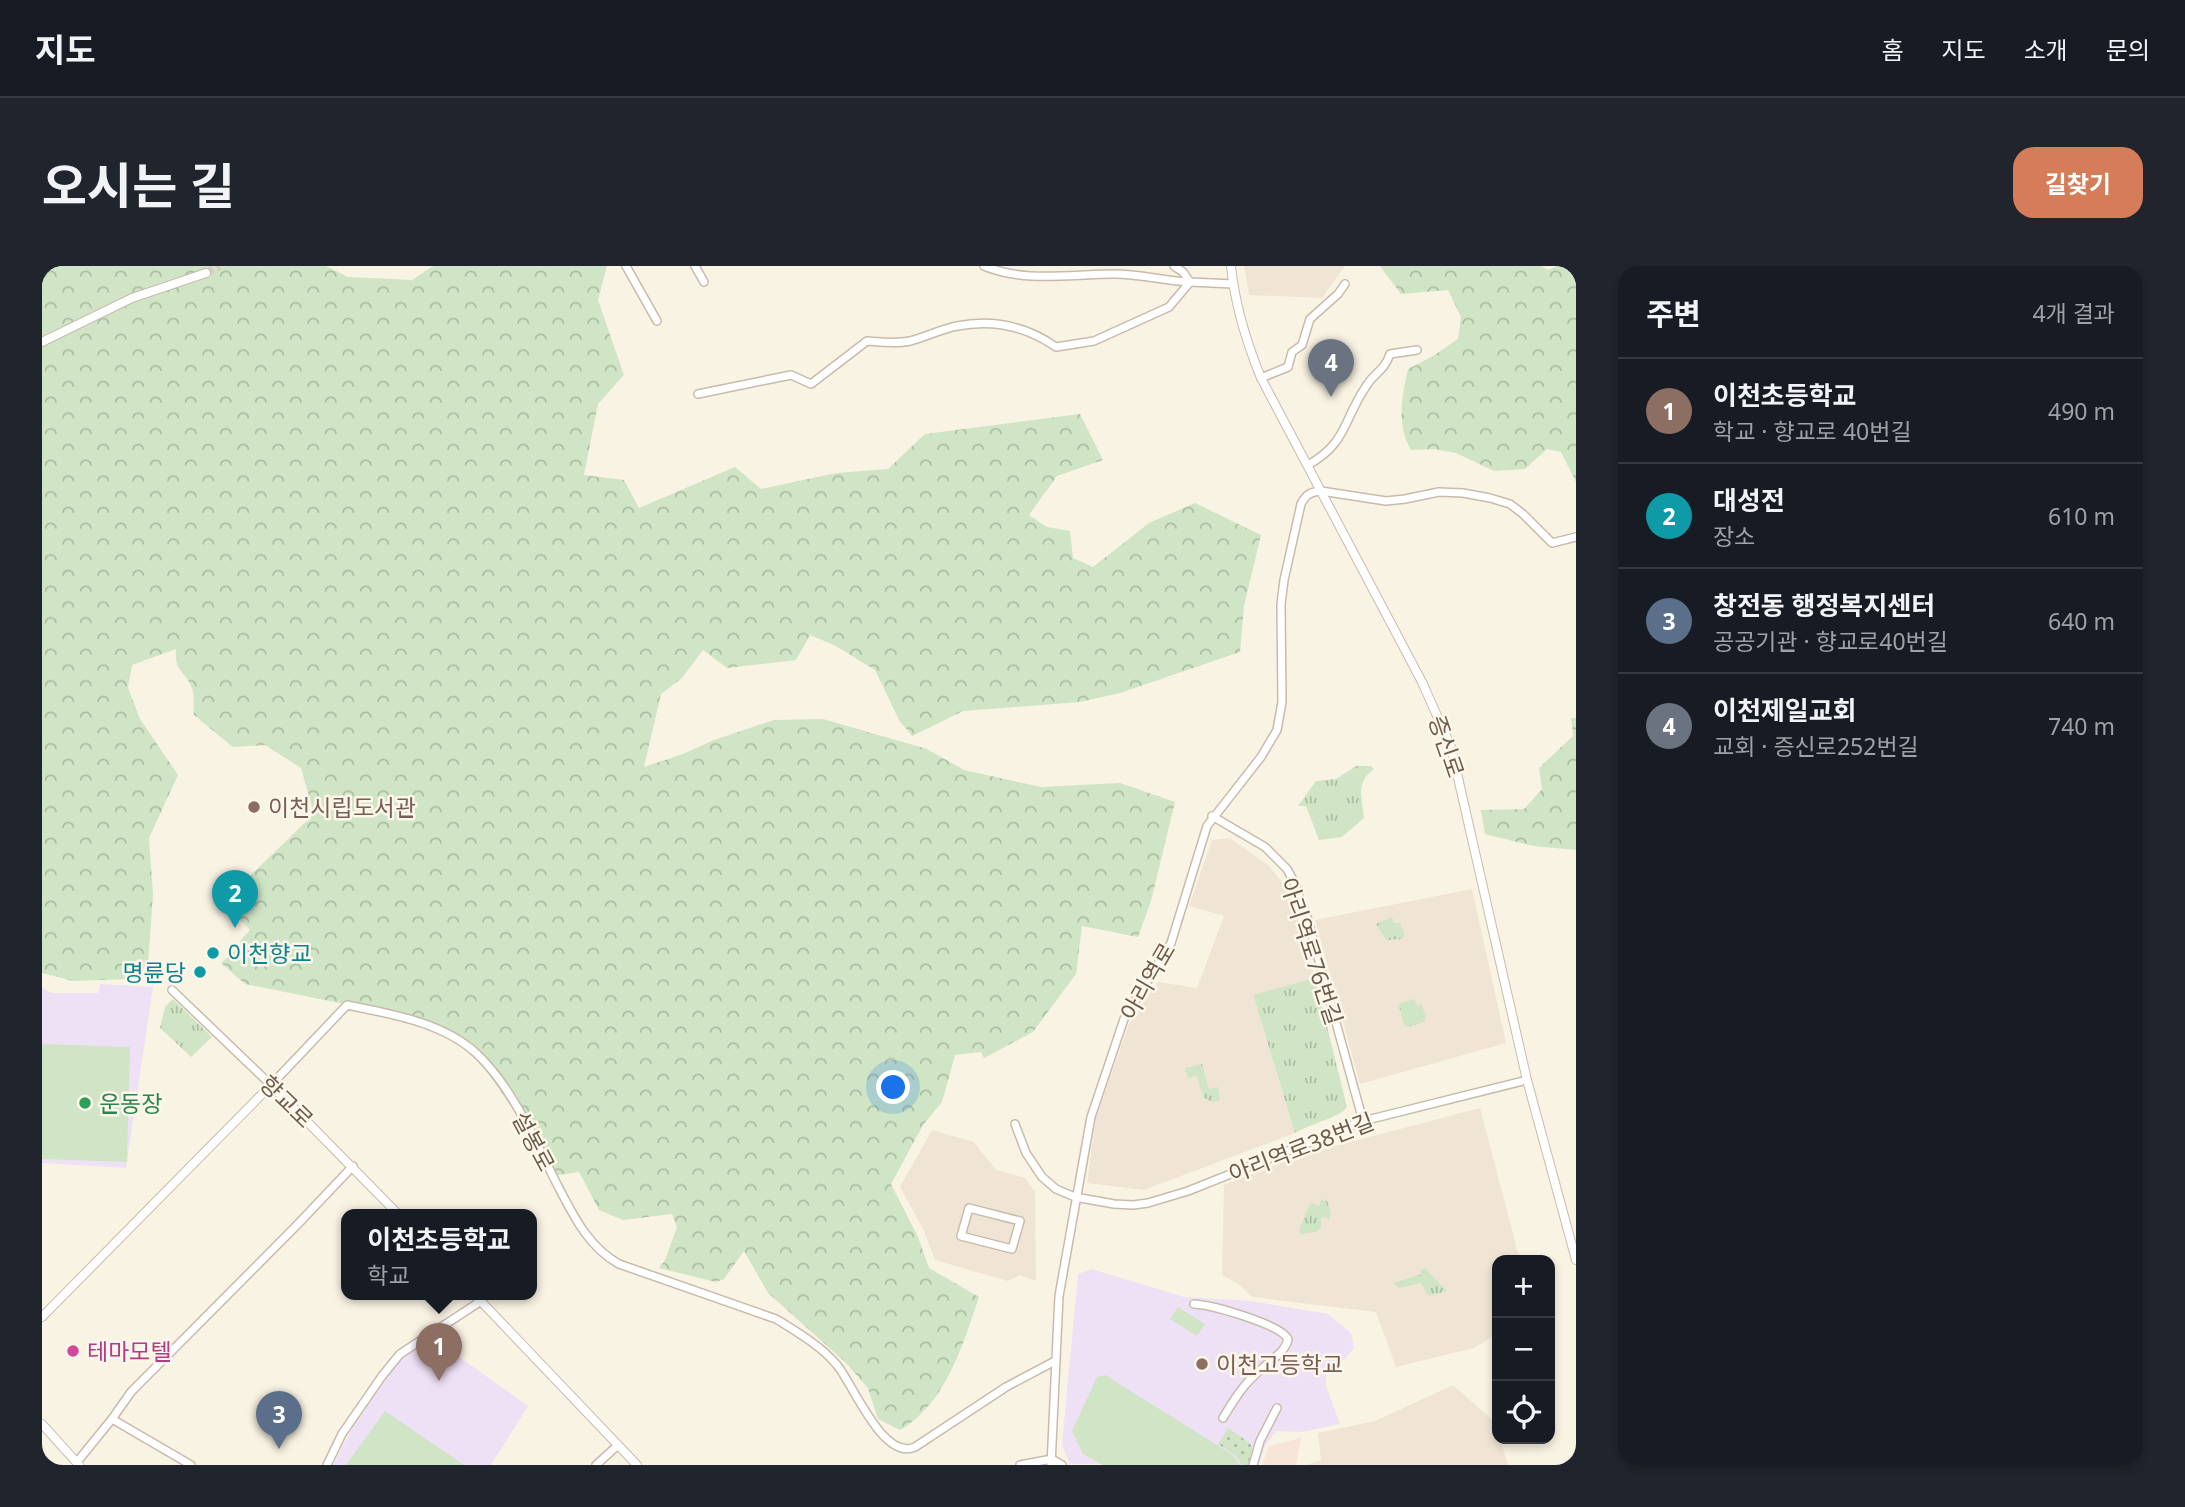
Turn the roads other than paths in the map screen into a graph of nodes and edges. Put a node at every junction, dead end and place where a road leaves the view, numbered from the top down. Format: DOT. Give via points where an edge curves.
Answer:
graph roads {
  1 [pos="626,266"];
  2 [pos="695,266"];
  3 [pos="984,266"];
  4 [pos="1174,266"];
  5 [pos="1231,266"];
  6 [pos="206,273"];
  7 [pos="704,282"];
  8 [pos="1190,282"];
  9 [pos="1345,284"];
  10 [pos="1233,285"];
  11 [pos="657,321"];
  12 [pos="42,342"];
  13 [pos="1416,350"];
  14 [pos="1261,378"];
  15 [pos="698,394"];
  16 [pos="1308,465"];
  17 [pos="1321,491"];
  18 [pos="1576,537"];
  19 [pos="1212,816"];
  20 [pos="172,990"];
  21 [pos="1527,1080"];
  22 [pos="271,1085"];
  23 [pos="1363,1121"];
  24 [pos="1015,1124"];
  25 [pos="353,1166"];
  26 [pos="1075,1198"];
  27 [pos="969,1208"];
  28 [pos="393,1209"];
  29 [pos="1576,1260"];
  30 [pos="475,1300"];
  31 [pos="480,1300"];
  32 [pos="1194,1304"];
  33 [pos="42,1317"];
  34 [pos="1055,1361"];
  35 [pos="1277,1408"];
  36 [pos="1223,1418"];
  37 [pos="112,1419"];
  38 [pos="42,1424"];
  39 [pos="617,1446"];
  40 [pos="1051,1462"];
  41 [pos="78,1464"];
  42 [pos="191,1465"];
  43 [pos="327,1465"];
  44 [pos="596,1465"];
  45 [pos="636,1465"];
  46 [pos="1020,1465"];
  47 [pos="1062,1465"];
  48 [pos="1253,1465"];
  1 -- 11 [label="street"];
  2 -- 7 [label="street"];
  3 -- 8 [label="street" via="1030,277 1114,274"];
  4 -- 8 [label="street"];
  5 -- 10 [label="street, 증신로"];
  6 -- 12 [label="street" via="132,298"];
  8 -- 10 [label="street"];
  8 -- 15 [label="street" via="1169,307 1094,341 1056,347 1039,335 1005,324 956,326 910,341 867,341 811,384 791,375"];
  9 -- 14 [label="street" via="1310,319 1302,345 1292,352 1288,367"];
  10 -- 14 [label="street, 증신로" via="1245,339"];
  13 -- 16 [label="street" via="1390,354 1385,367 1364,388 1342,436"];
  14 -- 16 [label="street, 증신로"];
  16 -- 17 [label="street, 증신로"];
  17 -- 18 [label="street" via="1387,500 1463,492 1510,505 1552,543"];
  17 -- 19 [label="street, 아리역로" via="1311,492 1301,504 1284,580 1282,702 1277,730 1261,757"];
  17 -- 21 [label="street, 증신로" via="1422,682 1451,747"];
  19 -- 23 [label="street, 아리역로76번길" via="1265,847 1293,880"];
  19 -- 26 [label="street, 아리역로" via="1171,943 1118,1033 1091,1117"];
  20 -- 22 [label="street, 향교로"];
  21 -- 23 [label="street, 아리역로38번길"];
  21 -- 29 [label="street, 증신로"];
  22 -- 25 [label="street, 향교로"];
  22 -- 33 [label="street, 설봉로"];
  22 -- 34 [label="street, 설봉로" via="347,1006 437,1029 474,1051 496,1074 578,1224 603,1254 776,1319 798,1332 836,1364 895,1448 915,1447"];
  23 -- 26 [label="street, 아리역로38번길" via="1156,1201 1114,1204"];
  24 -- 26 [label="street" via="1042,1177"];
  25 -- 28 [label="street, 향교로"];
  25 -- 37 [label="street" via="131,1392"];
  26 -- 34 [label="street, 아리역로"];
  27 -- 27 [label="street" via="1020,1221 1012,1249 961,1236"];
  30 -- 43 [label="street" via="400,1354 342,1434"];
  31 -- 39 [label="street"];
  32 -- 36 [label="street" via="1221,1308 1281,1330 1288,1339 1281,1353 1245,1382"];
  34 -- 40 [label="street, 아리역로"];
  35 -- 48 [label="street"];
  37 -- 41 [label="street"];
  37 -- 42 [label="street"];
  38 -- 41 [label="street"];
  39 -- 44 [label="street"];
  39 -- 45 [label="street"];
  40 -- 46 [label="street"];
  40 -- 47 [label="street"];
}
